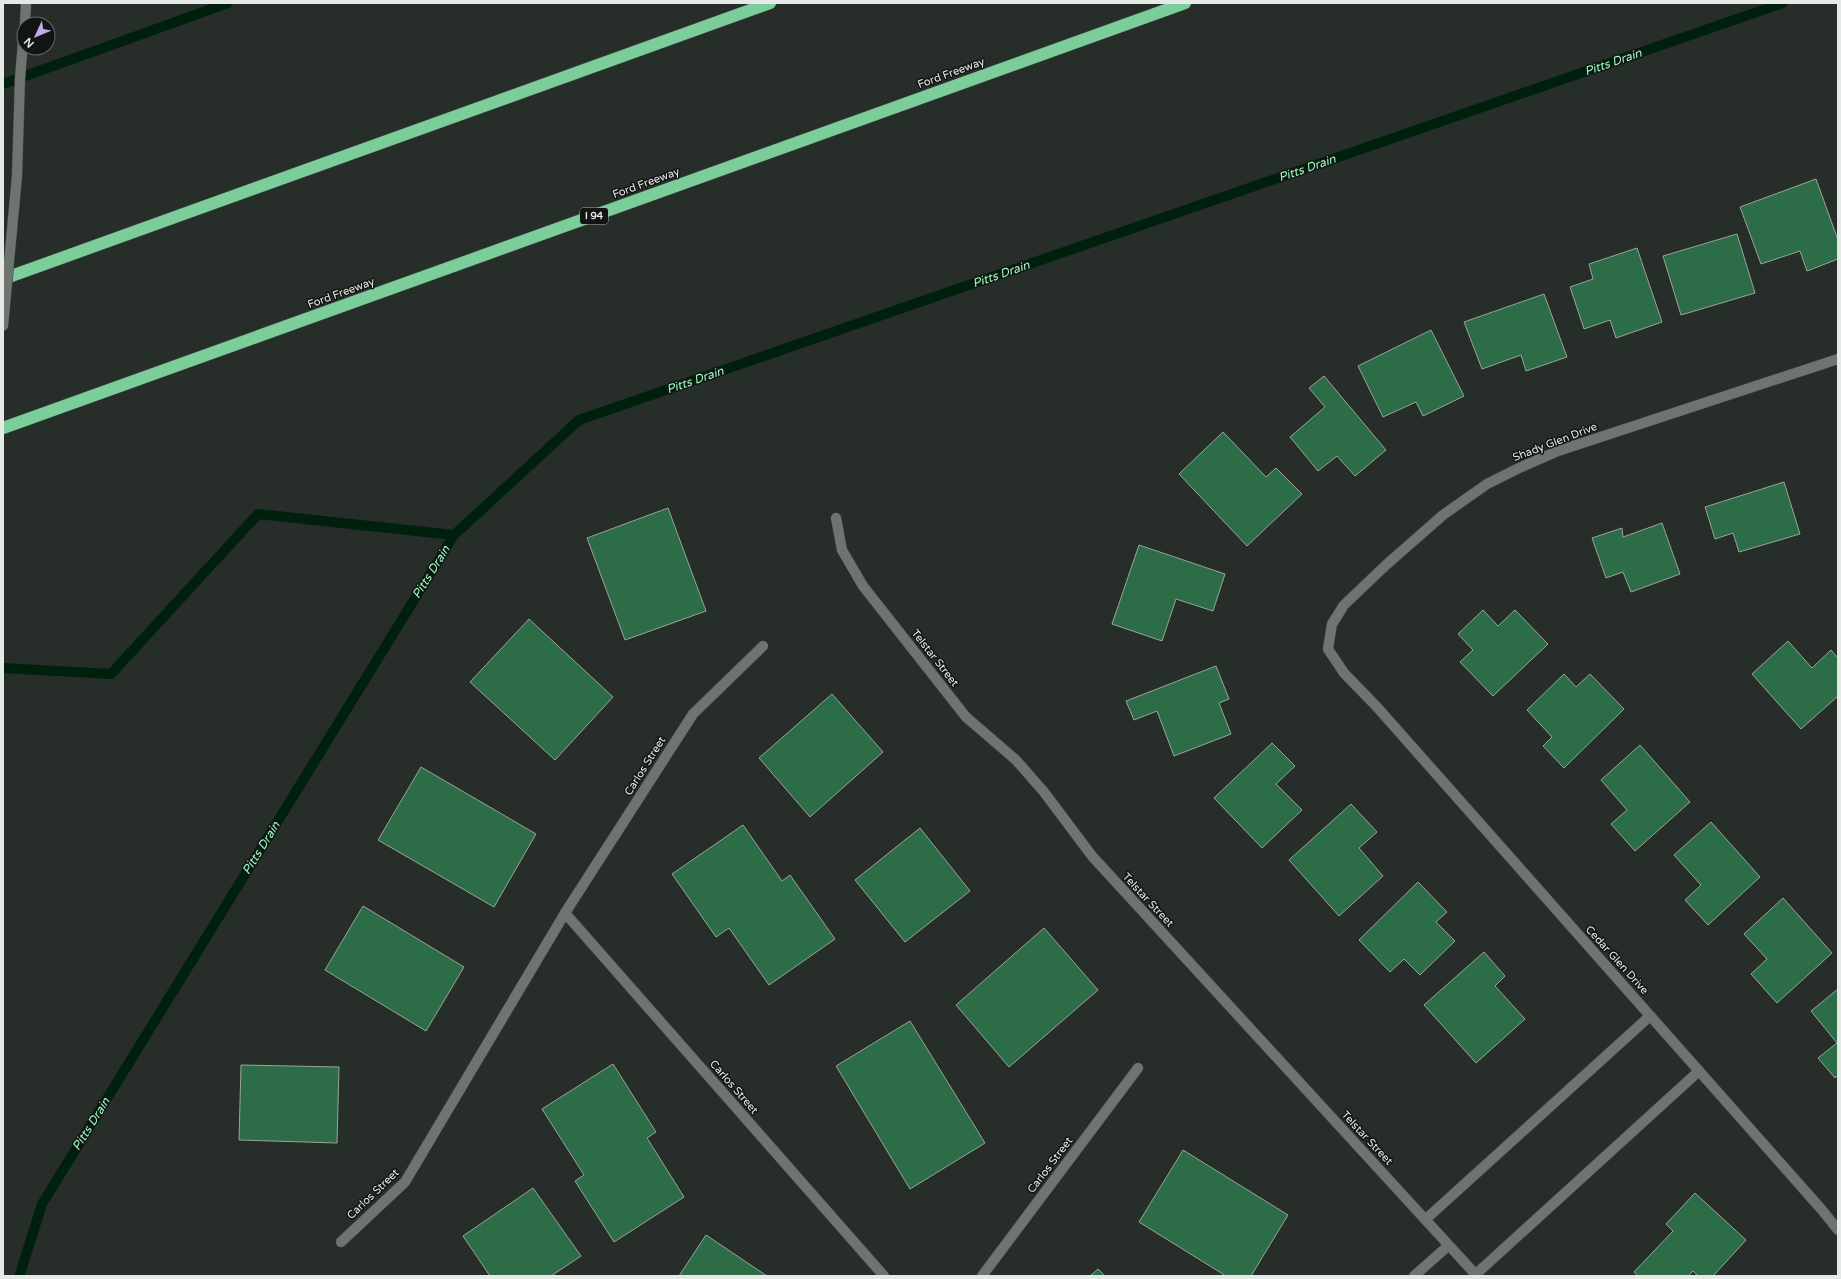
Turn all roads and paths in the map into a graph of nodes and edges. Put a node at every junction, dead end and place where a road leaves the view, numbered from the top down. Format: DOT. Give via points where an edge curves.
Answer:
graph roads {
  1 [pos="26,3"];
  2 [pos="770,3"];
  3 [pos="1185,3"];
  4 [pos="25,16"];
  5 [pos="22,56"];
  6 [pos="3,279"];
  7 [pos="3,326"];
  8 [pos="1838,359"];
  9 [pos="3,428"];
  10 [pos="836,518"];
  11 [pos="763,646"];
  12 [pos="1377,708"];
  13 [pos="565,913"];
  14 [pos="1650,1016"];
  15 [pos="1138,1068"];
  16 [pos="1700,1071"];
  17 [pos="1426,1219"];
  18 [pos="1838,1230"];
  19 [pos="341,1242"];
  20 [pos="1448,1246"];
  21 [pos="1476,1275"];
  22 [pos="884,1276"];
  23 [pos="982,1276"];
  24 [pos="1414,1276"];
  1 -- 4 [label="street"];
  2 -- 6 [label="highway"];
  3 -- 9 [label="highway, Ford Freeway / I 94"];
  5 -- 7 [label="street, bridge" via="17,176"];
  8 -- 12 [label="street, Shady Glen Drive" via="1558,451 1487,484 1443,515 1344,605 1332,624 1328,650 1344,673"];
  10 -- 17 [label="street, Telstar Street" via="842,550 863,586 966,717 1016,760 1044,792 1092,856"];
  11 -- 13 [label="street, Carlos Street" via="693,714"];
  12 -- 14 [label="street, Cedar Glen Drive"];
  13 -- 19 [label="street, Carlos Street" via="405,1182"];
  13 -- 22 [label="street, Carlos Street"];
  14 -- 16 [label="street, Cedar Glen Drive"];
  14 -- 17 [label="street"];
  15 -- 23 [label="street, Carlos Street"];
  16 -- 18 [label="street, Cedar Glen Drive"];
  16 -- 21 [label="street"];
  17 -- 20 [label="street, Telstar Street"];
  20 -- 21 [label="street, Telstar Street"];
  20 -- 24 [label="street"];
}
